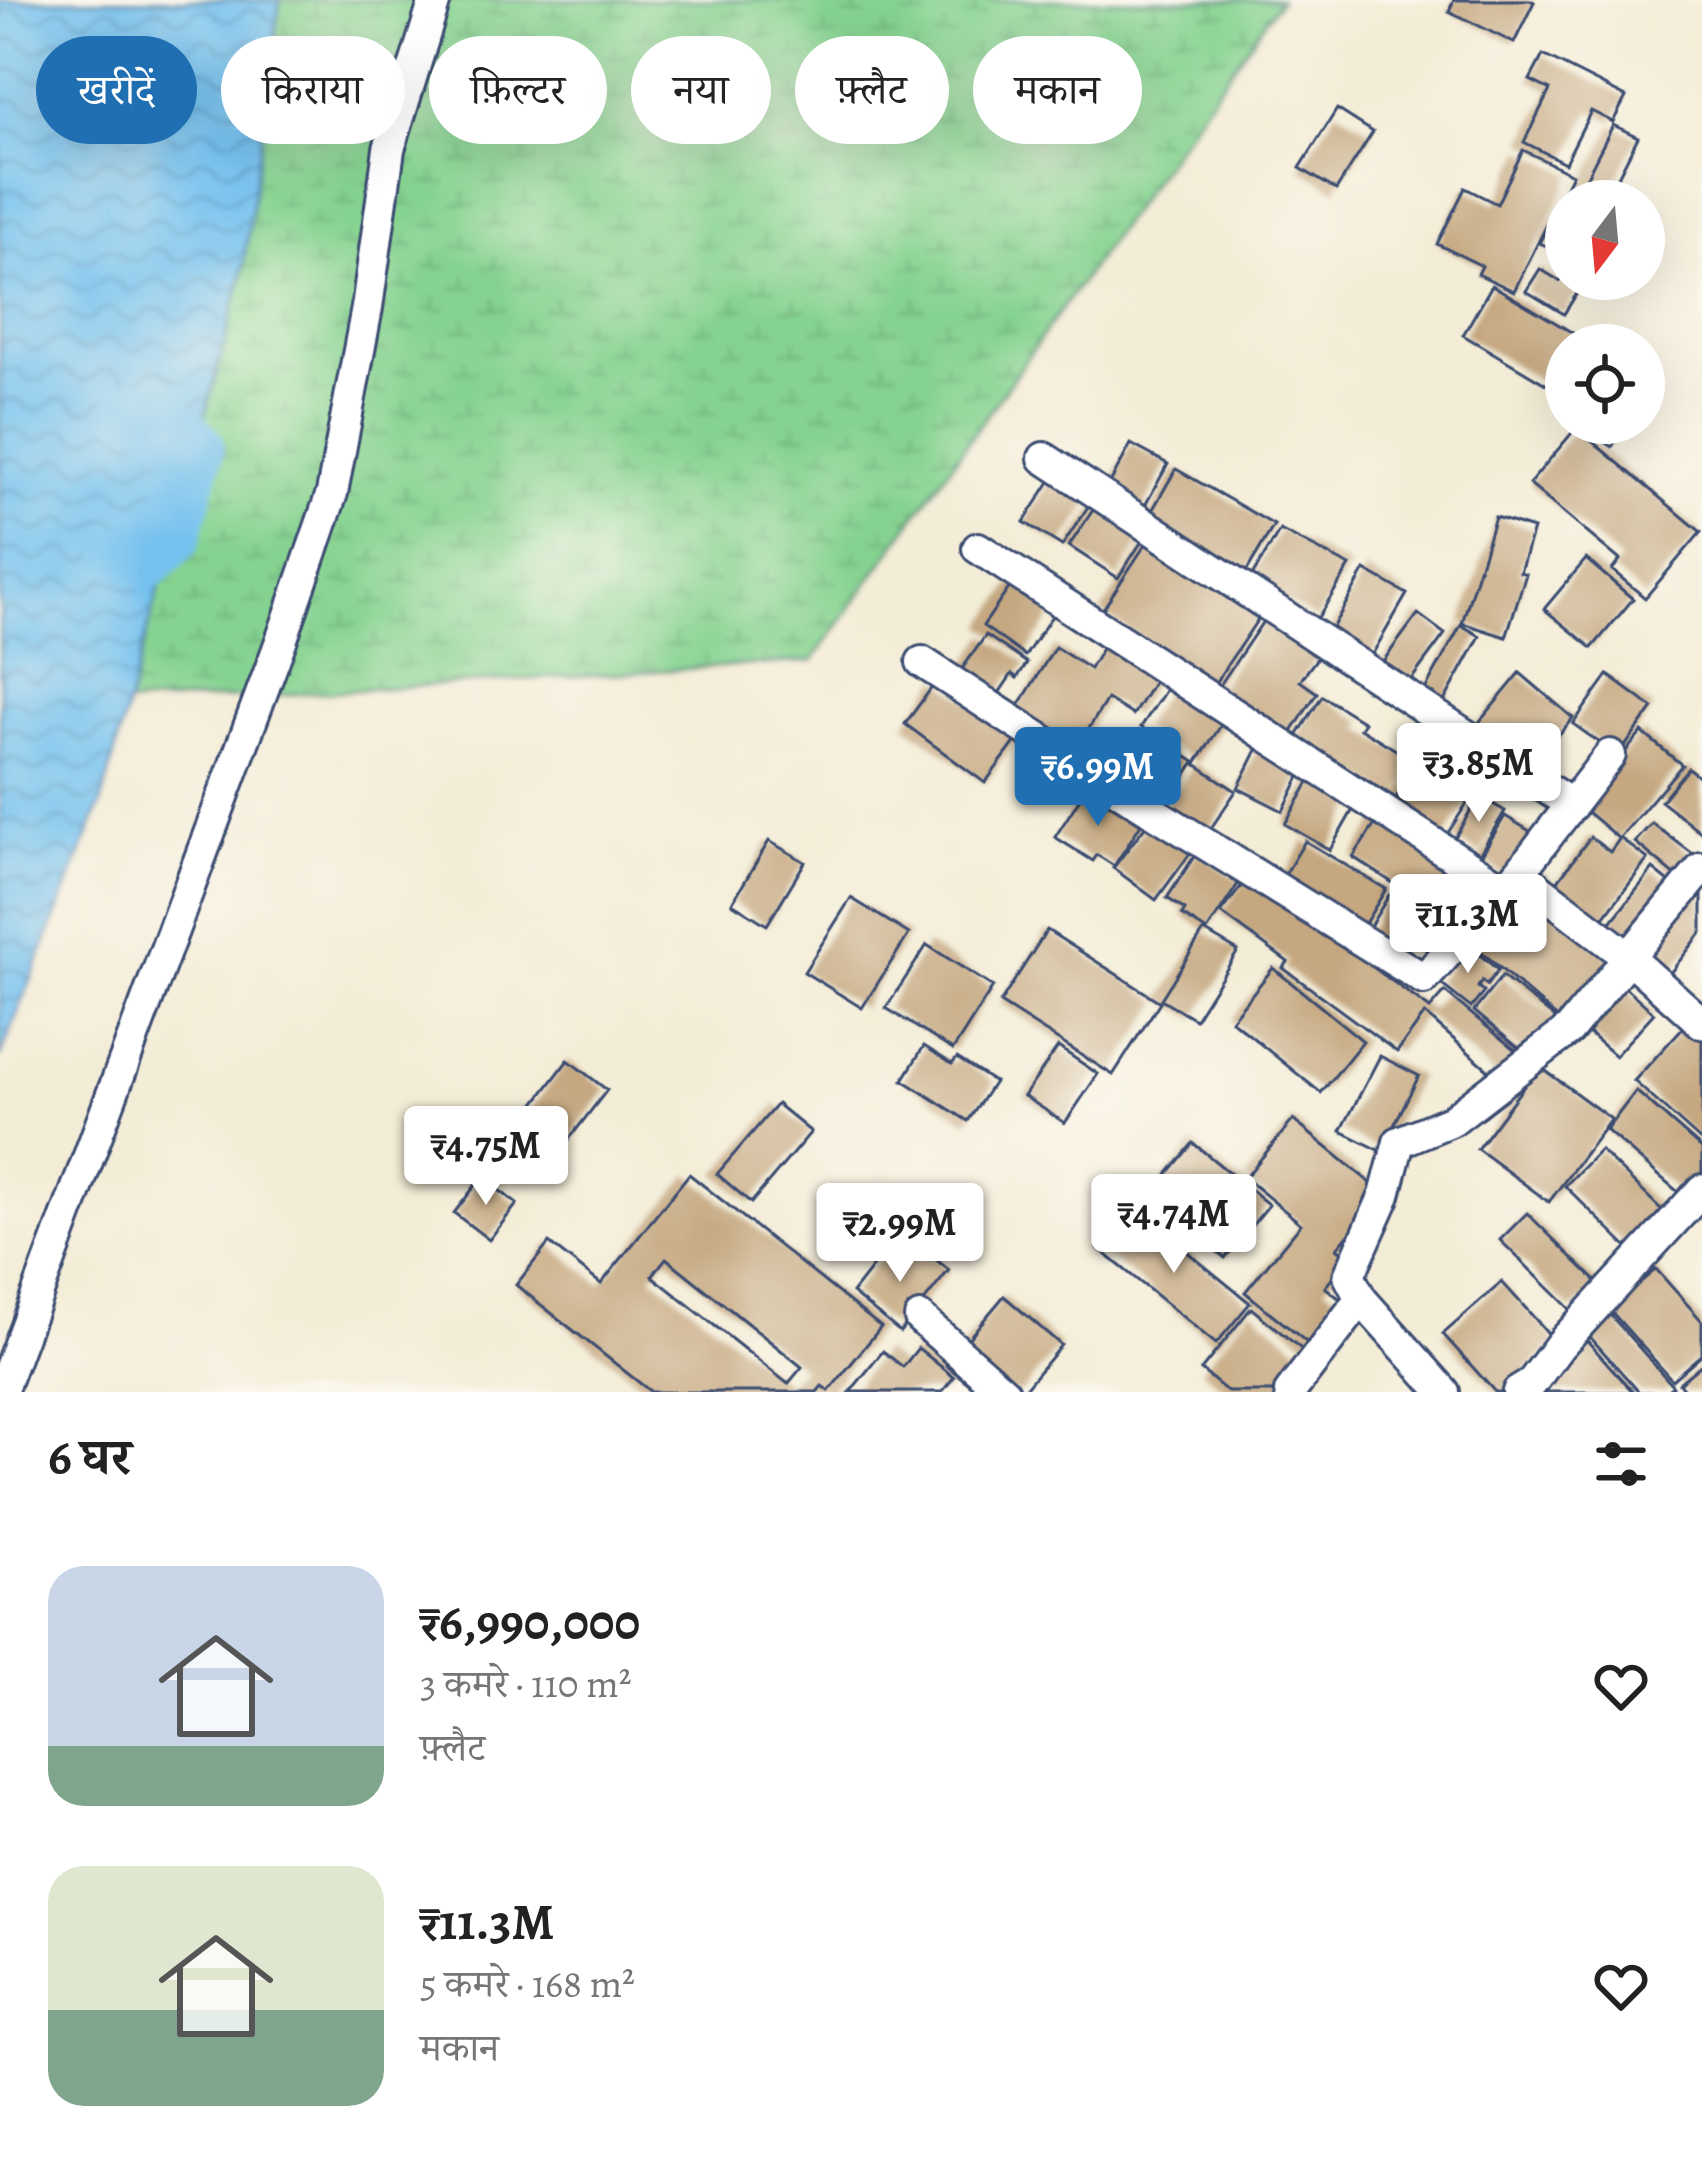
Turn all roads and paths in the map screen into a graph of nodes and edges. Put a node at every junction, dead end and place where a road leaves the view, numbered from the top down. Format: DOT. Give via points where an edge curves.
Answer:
graph roads {
  1 [pos="435,0"];
  2 [pos="1044,458"];
  3 [pos="978,548"];
  4 [pos="922,662"];
  5 [pos="1610,755"];
  6 [pos="1572,805"];
  7 [pos="1702,868"];
  8 [pos="1512,881"];
  9 [pos="1628,957"];
  10 [pos="1702,1023"];
  11 [pos="1702,1190"];
  12 [pos="1361,1299"];
  13 [pos="920,1318"];
  14 [pos="1441,1391"];
  15 [pos="1,1392"];
  16 [pos="1004,1392"];
  17 [pos="1290,1392"];
  18 [pos="1518,1392"];
  1 -- 15 [label="street" via="389,149 332,493"];
  2 -- 6 [label="street"];
  3 -- 8 [label="street"];
  4 -- 8 [label="street" via="1424,980"];
  5 -- 6 [label="street"];
  6 -- 8 [label="street"];
  7 -- 9 [label="street"];
  8 -- 9 [label="street"];
  9 -- 10 [label="street"];
  9 -- 12 [label="street" via="1569,1030 1453,1120 1399,1142 1349,1276"];
  11 -- 18 [label="street"];
  12 -- 14 [label="street"];
  12 -- 17 [label="street"];
  13 -- 16 [label="street"];
}
